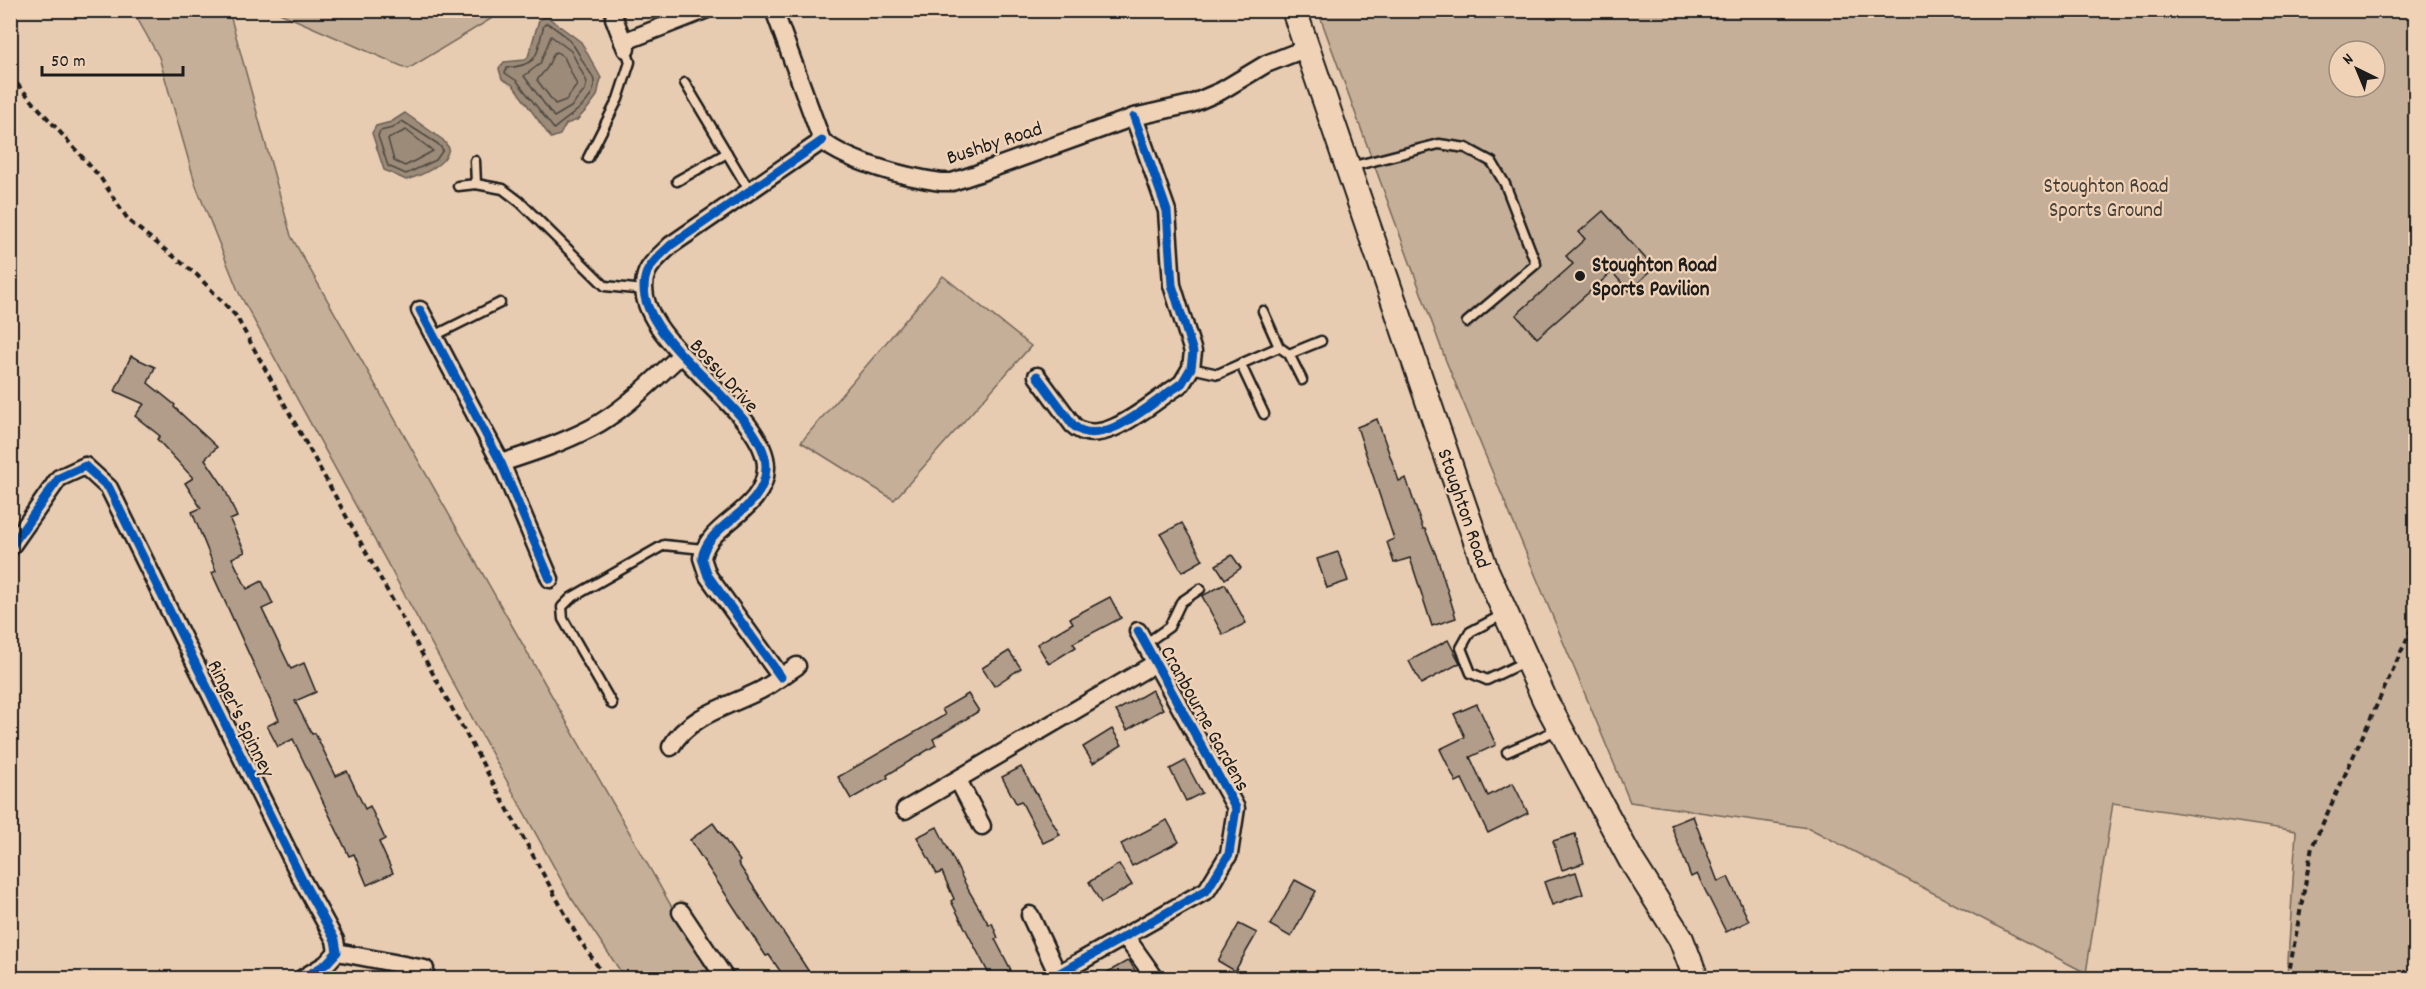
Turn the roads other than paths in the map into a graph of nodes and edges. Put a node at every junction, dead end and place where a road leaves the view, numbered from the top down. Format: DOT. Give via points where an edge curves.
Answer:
graph roads {
  1 [pos="705,10"];
  2 [pos="774,10"];
  3 [pos="1294,10"];
  4 [pos="614,18"];
  5 [pos="625,46"];
  6 [pos="1307,48"];
  7 [pos="686,83"];
  8 [pos="1134,117"];
  9 [pos="822,141"];
  10 [pos="728,153"];
  11 [pos="588,158"];
  12 [pos="475,161"];
  13 [pos="1350,167"];
  14 [pos="677,181"];
  15 [pos="476,184"];
  16 [pos="458,186"];
  17 [pos="749,190"];
  18 [pos="645,290"];
  19 [pos="500,303"];
  20 [pos="420,310"];
  21 [pos="1263,311"];
  22 [pos="1467,322"];
  23 [pos="434,336"];
  24 [pos="1321,341"];
  25 [pos="1279,347"];
  26 [pos="1289,354"];
  27 [pos="681,355"];
  28 [pos="1241,364"];
  29 [pos="1191,368"];
  30 [pos="1036,376"];
  31 [pos="1302,380"];
  32 [pos="1264,414"];
  33 [pos="501,463"];
  34 [pos="10,548"];
  35 [pos="703,549"];
  36 [pos="550,579"];
  37 [pos="1200,589"];
  38 [pos="1505,613"];
  39 [pos="1142,637"];
  40 [pos="1527,660"];
  41 [pos="1154,664"];
  42 [pos="796,666"];
  43 [pos="780,677"];
  44 [pos="612,704"];
  45 [pos="1560,728"];
  46 [pos="671,747"];
  47 [pos="1507,752"];
  48 [pos="958,780"];
  49 [pos="905,810"];
  50 [pos="982,826"];
  51 [pos="681,912"];
  52 [pos="1030,915"];
  53 [pos="1125,936"];
  54 [pos="337,952"];
  55 [pos="425,969"];
  56 [pos="1054,977"];
  57 [pos="303,978"];
  58 [pos="725,978"];
  59 [pos="1155,978"];
  60 [pos="1696,978"];
  1 -- 5 [label="street"];
  2 -- 9 [label="street"];
  3 -- 6 [label="main road, Stoughton Road"];
  4 -- 5 [label="street"];
  5 -- 11 [label="lane" via="630,62 618,99"];
  6 -- 8 [label="street, Bushby Road" via="1266,64 1198,101"];
  6 -- 13 [label="main road, Stoughton Road"];
  7 -- 10 [label="lane"];
  8 -- 9 [label="street, Bushby Road" via="952,182 930,181 861,162"];
  8 -- 29 [label="street" via="1167,211 1172,285 1191,340"];
  9 -- 17 [label="street"];
  10 -- 14 [label="lane"];
  10 -- 17 [label="lane"];
  12 -- 15 [label="lane"];
  13 -- 22 [label="lane" via="1438,144 1466,148 1492,162 1505,184 1536,264"];
  13 -- 38 [label="main road, Stoughton Road" via="1486,570"];
  15 -- 16 [label="lane"];
  15 -- 18 [label="lane" via="512,195 605,286"];
  17 -- 18 [label="street" via="657,258 647,271"];
  18 -- 27 [label="street, Bossu Drive" via="652,315"];
  19 -- 23 [label="lane"];
  20 -- 23 [label="street"];
  21 -- 25 [label="lane"];
  23 -- 33 [label="street"];
  24 -- 26 [label="lane"];
  25 -- 26 [label="lane"];
  25 -- 28 [label="lane"];
  26 -- 31 [label="lane"];
  27 -- 33 [label="street" via="626,405 592,427 548,448"];
  27 -- 35 [label="street, Bossu Drive" via="751,430 765,456 766,469 759,492"];
  28 -- 29 [label="lane" via="1218,374"];
  28 -- 32 [label="lane"];
  29 -- 30 [label="street" via="1175,388 1112,429 1095,435 1079,431"];
  33 -- 36 [label="street"];
  34 -- 54 [label="street, Ringer's Spinney" via="59,478 85,466 109,488 335,940"];
  35 -- 43 [label="street" via="708,576"];
  35 -- 44 [label="lane" via="664,545 571,598 562,607 563,619"];
  37 -- 39 [label="lane" via="1180,602 1169,627"];
  38 -- 40 [label="main road, Stoughton Road"];
  38 -- 40 [label="lane" via="1470,632 1461,648 1464,660 1471,673 1487,680"];
  39 -- 41 [label="street, Cranbourne Gardens"];
  40 -- 45 [label="main road, Stoughton Road"];
  41 -- 48 [label="street, Cranbourne Gardens"];
  41 -- 53 [label="street, Cranbourne Gardens" via="1236,808 1229,854 1207,890"];
  42 -- 43 [label="street"];
  43 -- 46 [label="street" via="680,731"];
  45 -- 47 [label="lane"];
  45 -- 60 [label="main road, Stoughton Road" via="1630,860 1681,939"];
  48 -- 49 [label="street, Cranbourne Gardens"];
  48 -- 50 [label="street"];
  51 -- 58 [label="street"];
  52 -- 56 [label="street, Cranbourne Gardens"];
  53 -- 56 [label="street, Cranbourne Gardens"];
  53 -- 59 [label="street"];
  54 -- 55 [label="street"];
  54 -- 57 [label="street"];
}
